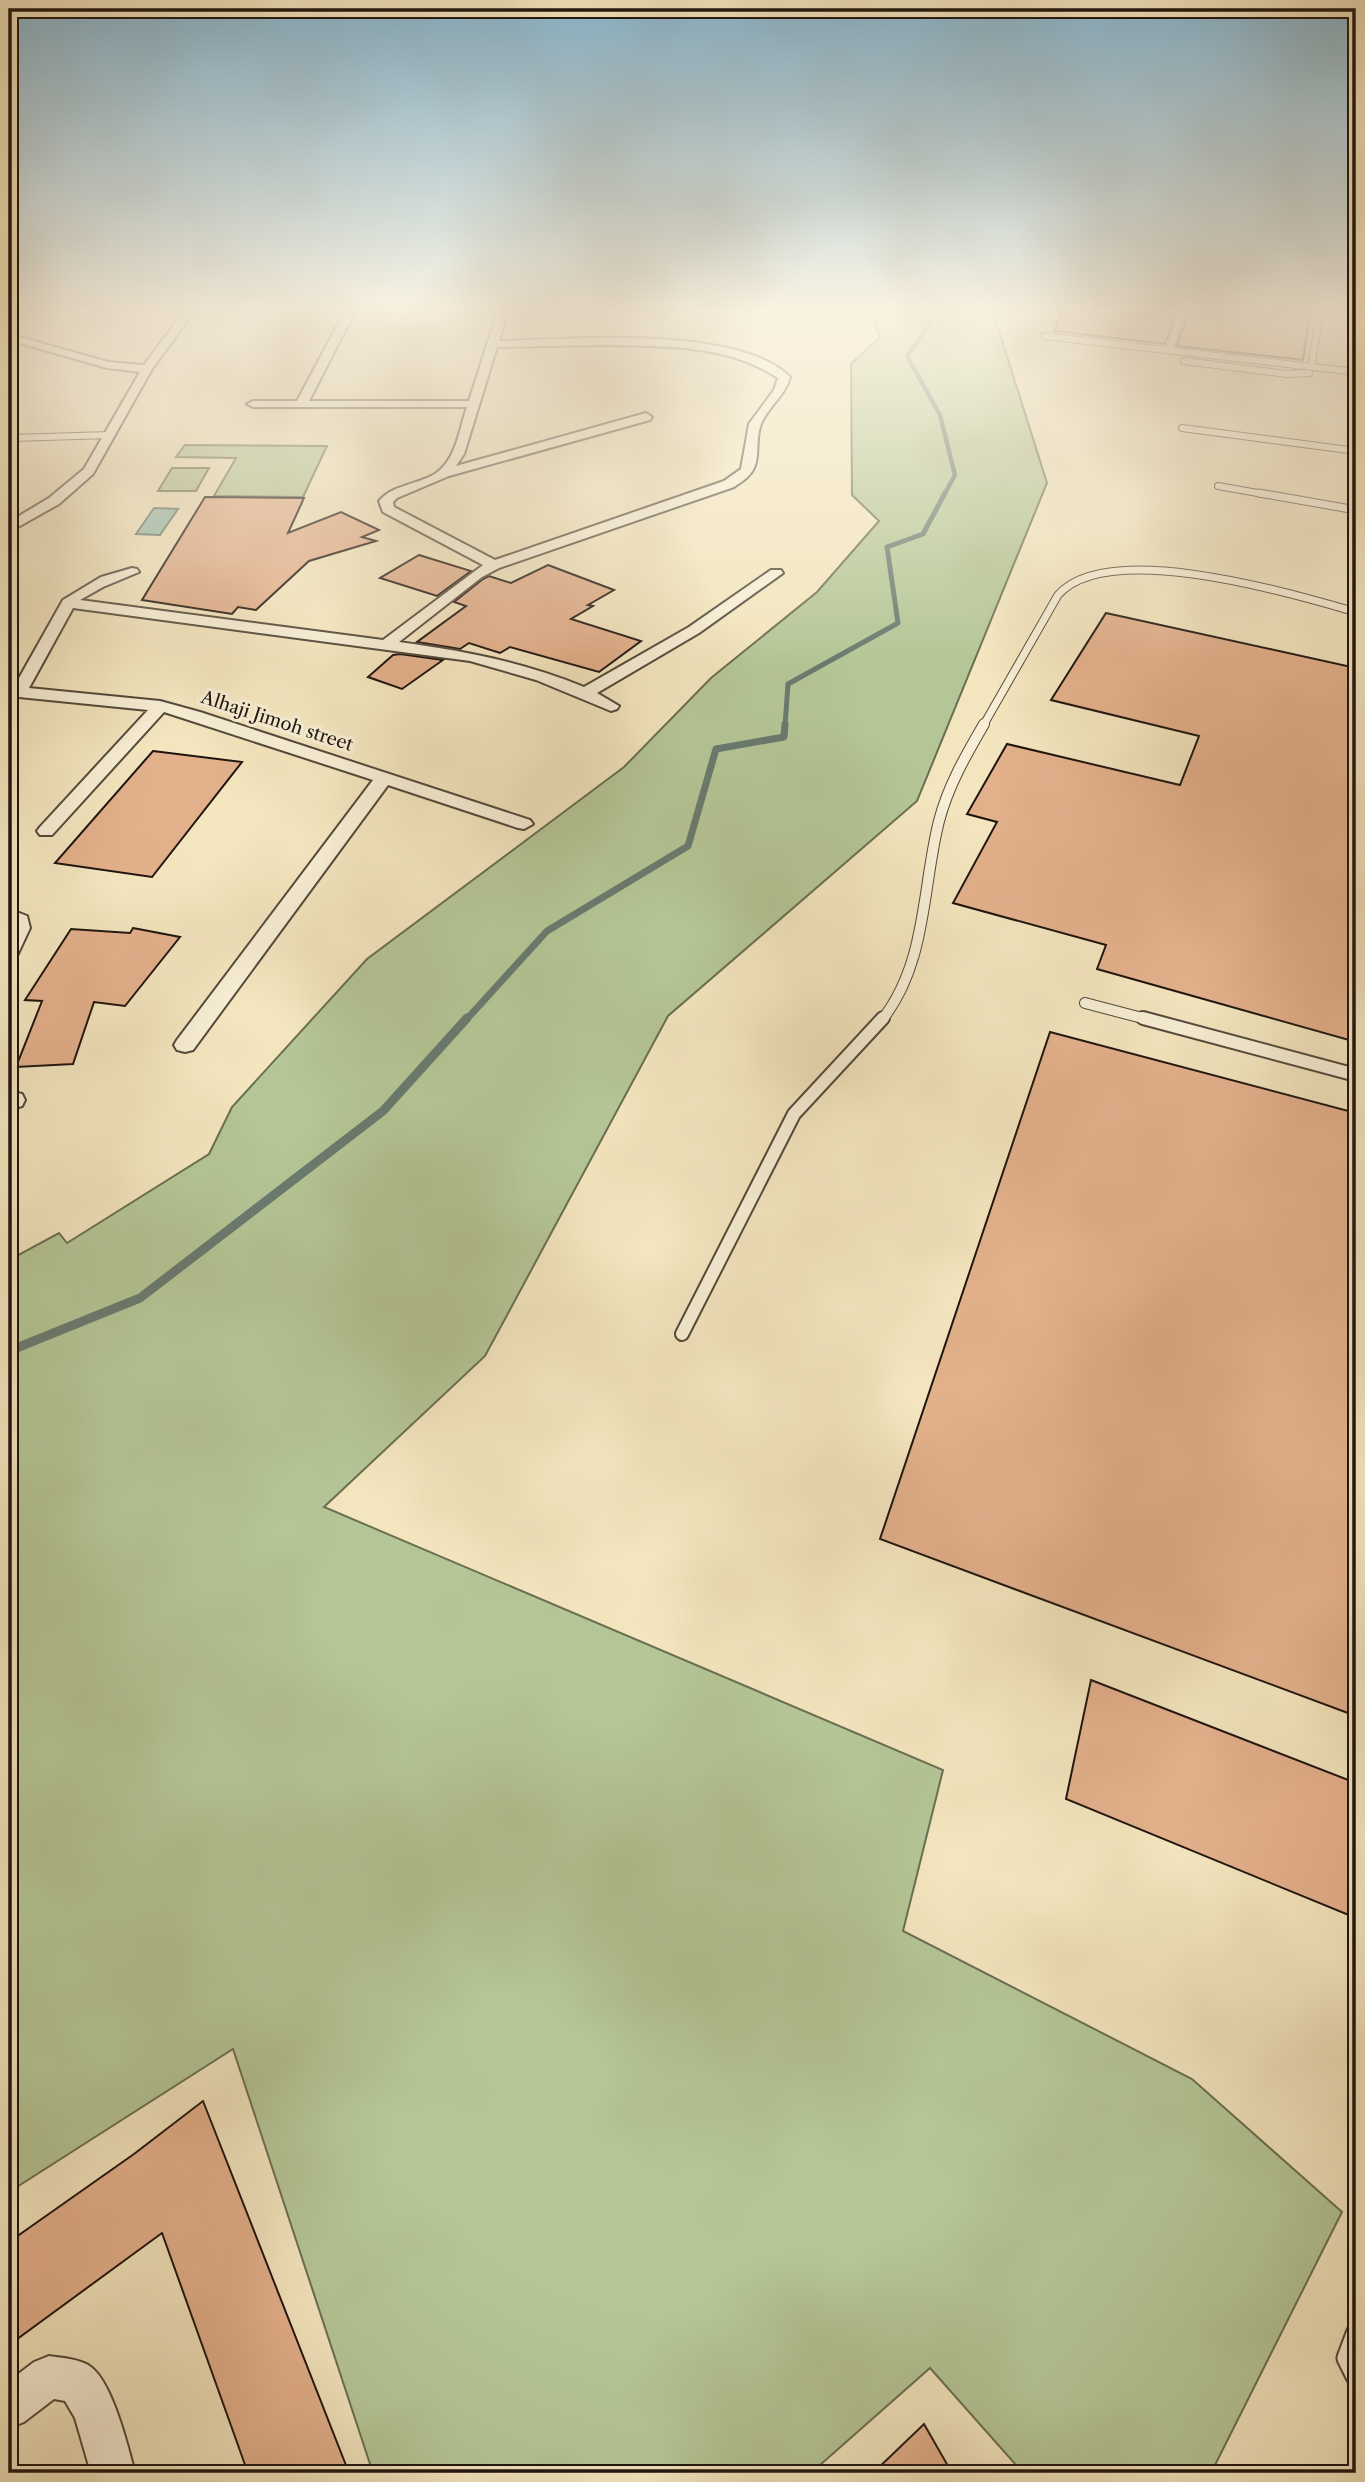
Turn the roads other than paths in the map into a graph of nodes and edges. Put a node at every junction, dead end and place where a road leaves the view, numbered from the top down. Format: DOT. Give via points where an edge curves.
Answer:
graph roads {
  1 [pos="113,429"];
  2 [pos="467,429"];
  3 [pos="604,429"];
  4 [pos="753,429"];
  5 [pos="1188,429"];
  6 [pos="110,435"];
  7 [pos="12,438"];
  8 [pos="1356,451"];
  9 [pos="445,473"];
  10 [pos="1218,486"];
  11 [pos="1356,510"];
  12 [pos="9,528"];
  13 [pos="494,565"];
  14 [pos="132,572"];
  15 [pos="776,573"];
  16 [pos="68,603"];
  17 [pos="1356,612"];
  18 [pos="387,644"];
  19 [pos="14,691"];
  20 [pos="586,693"];
  21 [pos="160,706"];
  22 [pos="611,706"];
  23 [pos="383,779"];
  24 [pos="524,824"];
  25 [pos="46,831"];
  26 [pos="9,915"];
  27 [pos="9,953"];
  28 [pos="1085,1003"];
  29 [pos="186,1045"];
  30 [pos="1356,1075"];
  31 [pos="682,1334"];
  32 [pos="1356,2334"];
  33 [pos="1356,2376"];
  34 [pos="9,2407"];
  35 [pos="113,2473"];
  1 -- 6 [label="street"];
  2 -- 9 [label="street"];
  3 -- 9 [label="street"];
  4 -- 13 [label="street" via="746,474 729,484"];
  5 -- 8 [label="lane"];
  6 -- 7 [label="lane"];
  6 -- 12 [label="street" via="89,471 74,486"];
  9 -- 13 [label="street" via="392,495 386,501 388,509"];
  10 -- 11 [label="lane"];
  13 -- 18 [label="street"];
  14 -- 16 [label="street" via="97,584"];
  15 -- 20 [label="street" via="694,630"];
  16 -- 18 [label="street"];
  16 -- 19 [label="street"];
  17 -- 31 [label="lane" via="1178,572 1138,569 1107,573 1061,590 956,771 939,819 909,972 878,1029 813,1088 794,1114"];
  18 -- 20 [label="street" via="470,656"];
  19 -- 21 [label="street, Alhaji Jimoh street"];
  20 -- 22 [label="street"];
  21 -- 23 [label="street, Alhaji Jimoh street"];
  21 -- 25 [label="street"];
  23 -- 24 [label="street, Alhaji Jimoh street"];
  23 -- 29 [label="street"];
  26 -- 27 [label="street" via="20,920"];
  28 -- 30 [label="lane"];
  32 -- 33 [label="lane" via="1347,2358"];
  34 -- 35 [label="street" via="49,2376 77,2382 94,2408"];
}
